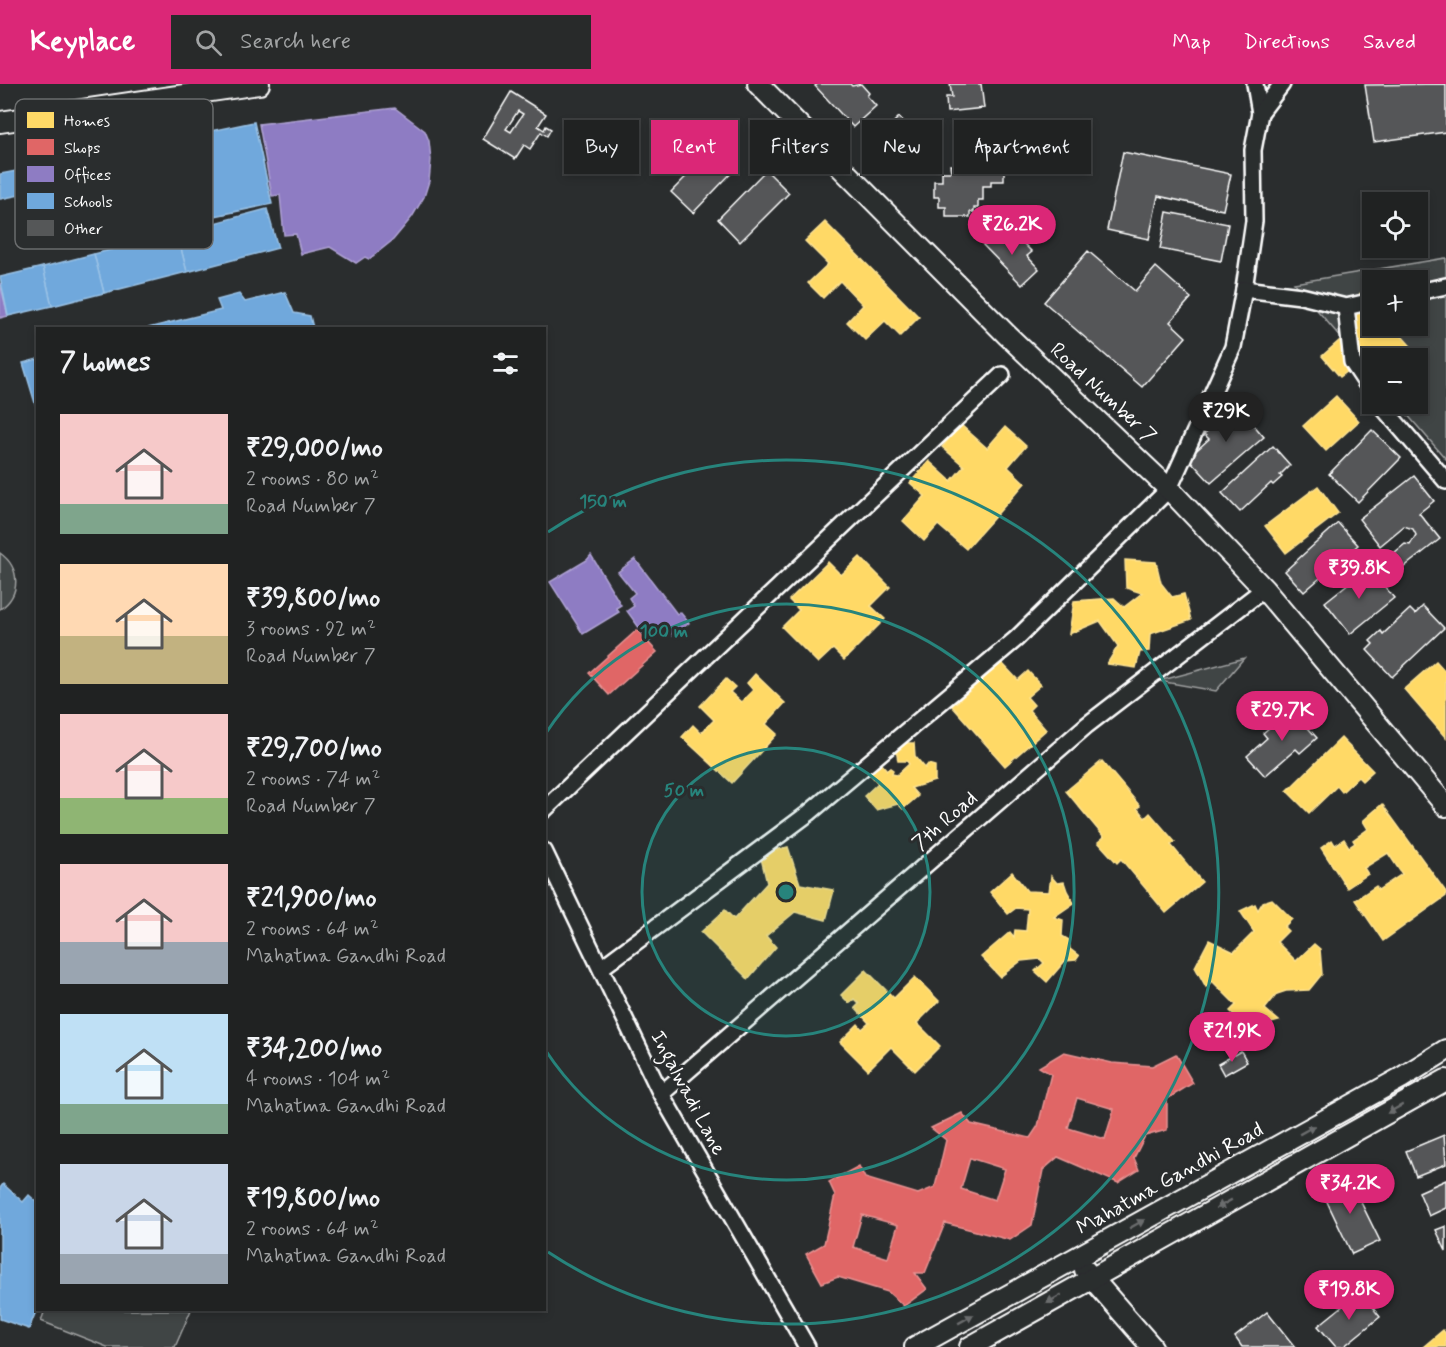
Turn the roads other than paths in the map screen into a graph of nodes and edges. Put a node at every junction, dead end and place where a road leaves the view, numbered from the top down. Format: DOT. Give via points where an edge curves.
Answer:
graph roads {
  1 [pos="259,84"];
  2 [pos="758,84"];
  3 [pos="1255,84"];
  4 [pos="1282,84"];
  5 [pos="157,99"];
  6 [pos="1260,113"];
  7 [pos="15,120"];
  8 [pos="0,122"];
  9 [pos="1446,286"];
  10 [pos="1244,289"];
  11 [pos="1428,290"];
  12 [pos="1362,304"];
  13 [pos="1346,307"];
  14 [pos="1002,375"];
  15 [pos="1362,377"];
  16 [pos="1389,414"];
  17 [pos="1446,481"];
  18 [pos="1168,489"];
  19 [pos="1264,589"];
  20 [pos="1446,806"];
  21 [pos="546,808"];
  22 [pos="546,855"];
  23 [pos="601,968"];
  24 [pos="1446,1050"];
  25 [pos="1446,1080"];
  26 [pos="661,1094"];
  27 [pos="1075,1259"];
  28 [pos="1092,1278"];
  29 [pos="807,1347"];
  30 [pos="915,1347"];
  31 [pos="970,1347"];
  32 [pos="1152,1347"];
  1 -- 5 [label="street"];
  2 -- 18 [label="street, Road Number 7" via="1006,335"];
  3 -- 6 [label="street"];
  4 -- 6 [label="street"];
  6 -- 10 [label="street" via="1254,150 1254,221"];
  7 -- 8 [label="street"];
  9 -- 11 [label="street"];
  10 -- 13 [label="street" via="1301,296"];
  10 -- 18 [label="street" via="1233,347"];
  12 -- 13 [label="street"];
  13 -- 15 [label="street" via="1352,362"];
  14 -- 21 [label="street"];
  16 -- 17 [label="street"];
  18 -- 19 [label="street, Road Number 7"];
  18 -- 23 [label="street" via="1016,639 809,813"];
  19 -- 20 [label="street, Road Number 7"];
  19 -- 26 [label="street, 7th Road" via="1087,725"];
  22 -- 23 [label="street, Ingalwadi Lane"];
  23 -- 26 [label="street, Ingalwadi Lane"];
  27 -- 24 [label="street, Mahatma Gandhi Road, one-way"];
  25 -- 28 [label="street, one-way"];
  26 -- 29 [label="street, Ingalwadi Lane"];
  27 -- 28 [label="street"];
  30 -- 27 [label="street, Mahatma Gandhi Road, one-way"];
  28 -- 31 [label="street, one-way"];
  28 -- 32 [label="street"];
}
